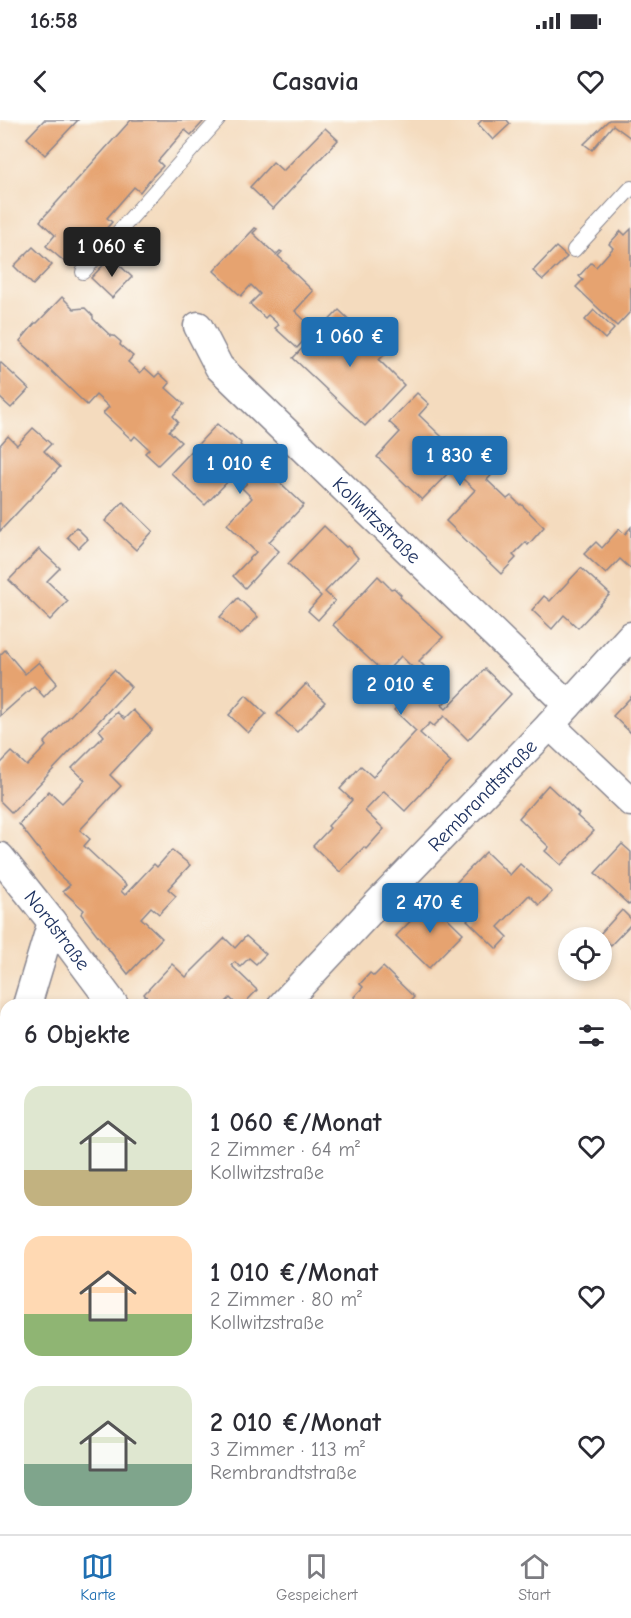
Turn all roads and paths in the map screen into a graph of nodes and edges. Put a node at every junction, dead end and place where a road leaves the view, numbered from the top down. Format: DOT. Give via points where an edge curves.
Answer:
graph roads {
  1 [pos="218,120"];
  2 [pos="631,188"];
  3 [pos="574,250"];
  4 [pos="83,272"];
  5 [pos="198,326"];
  6 [pos="631,636"];
  7 [pos="559,715"];
  8 [pos="631,802"];
  9 [pos="0,857"];
  10 [pos="52,922"];
  11 [pos="29,999"];
  12 [pos="110,999"];
  13 [pos="288,999"];
  1 -- 4 [label="lane"];
  2 -- 3 [label="lane"];
  5 -- 7 [label="street, Kollwitzstraße" via="219,367"];
  6 -- 7 [label="street, Rembrandtstraße"];
  7 -- 8 [label="street, Kollwitzstraße"];
  7 -- 13 [label="street, Rembrandtstraße"];
  9 -- 10 [label="street, Nordstraße"];
  10 -- 11 [label="street"];
  10 -- 12 [label="street, Nordstraße"];
}
